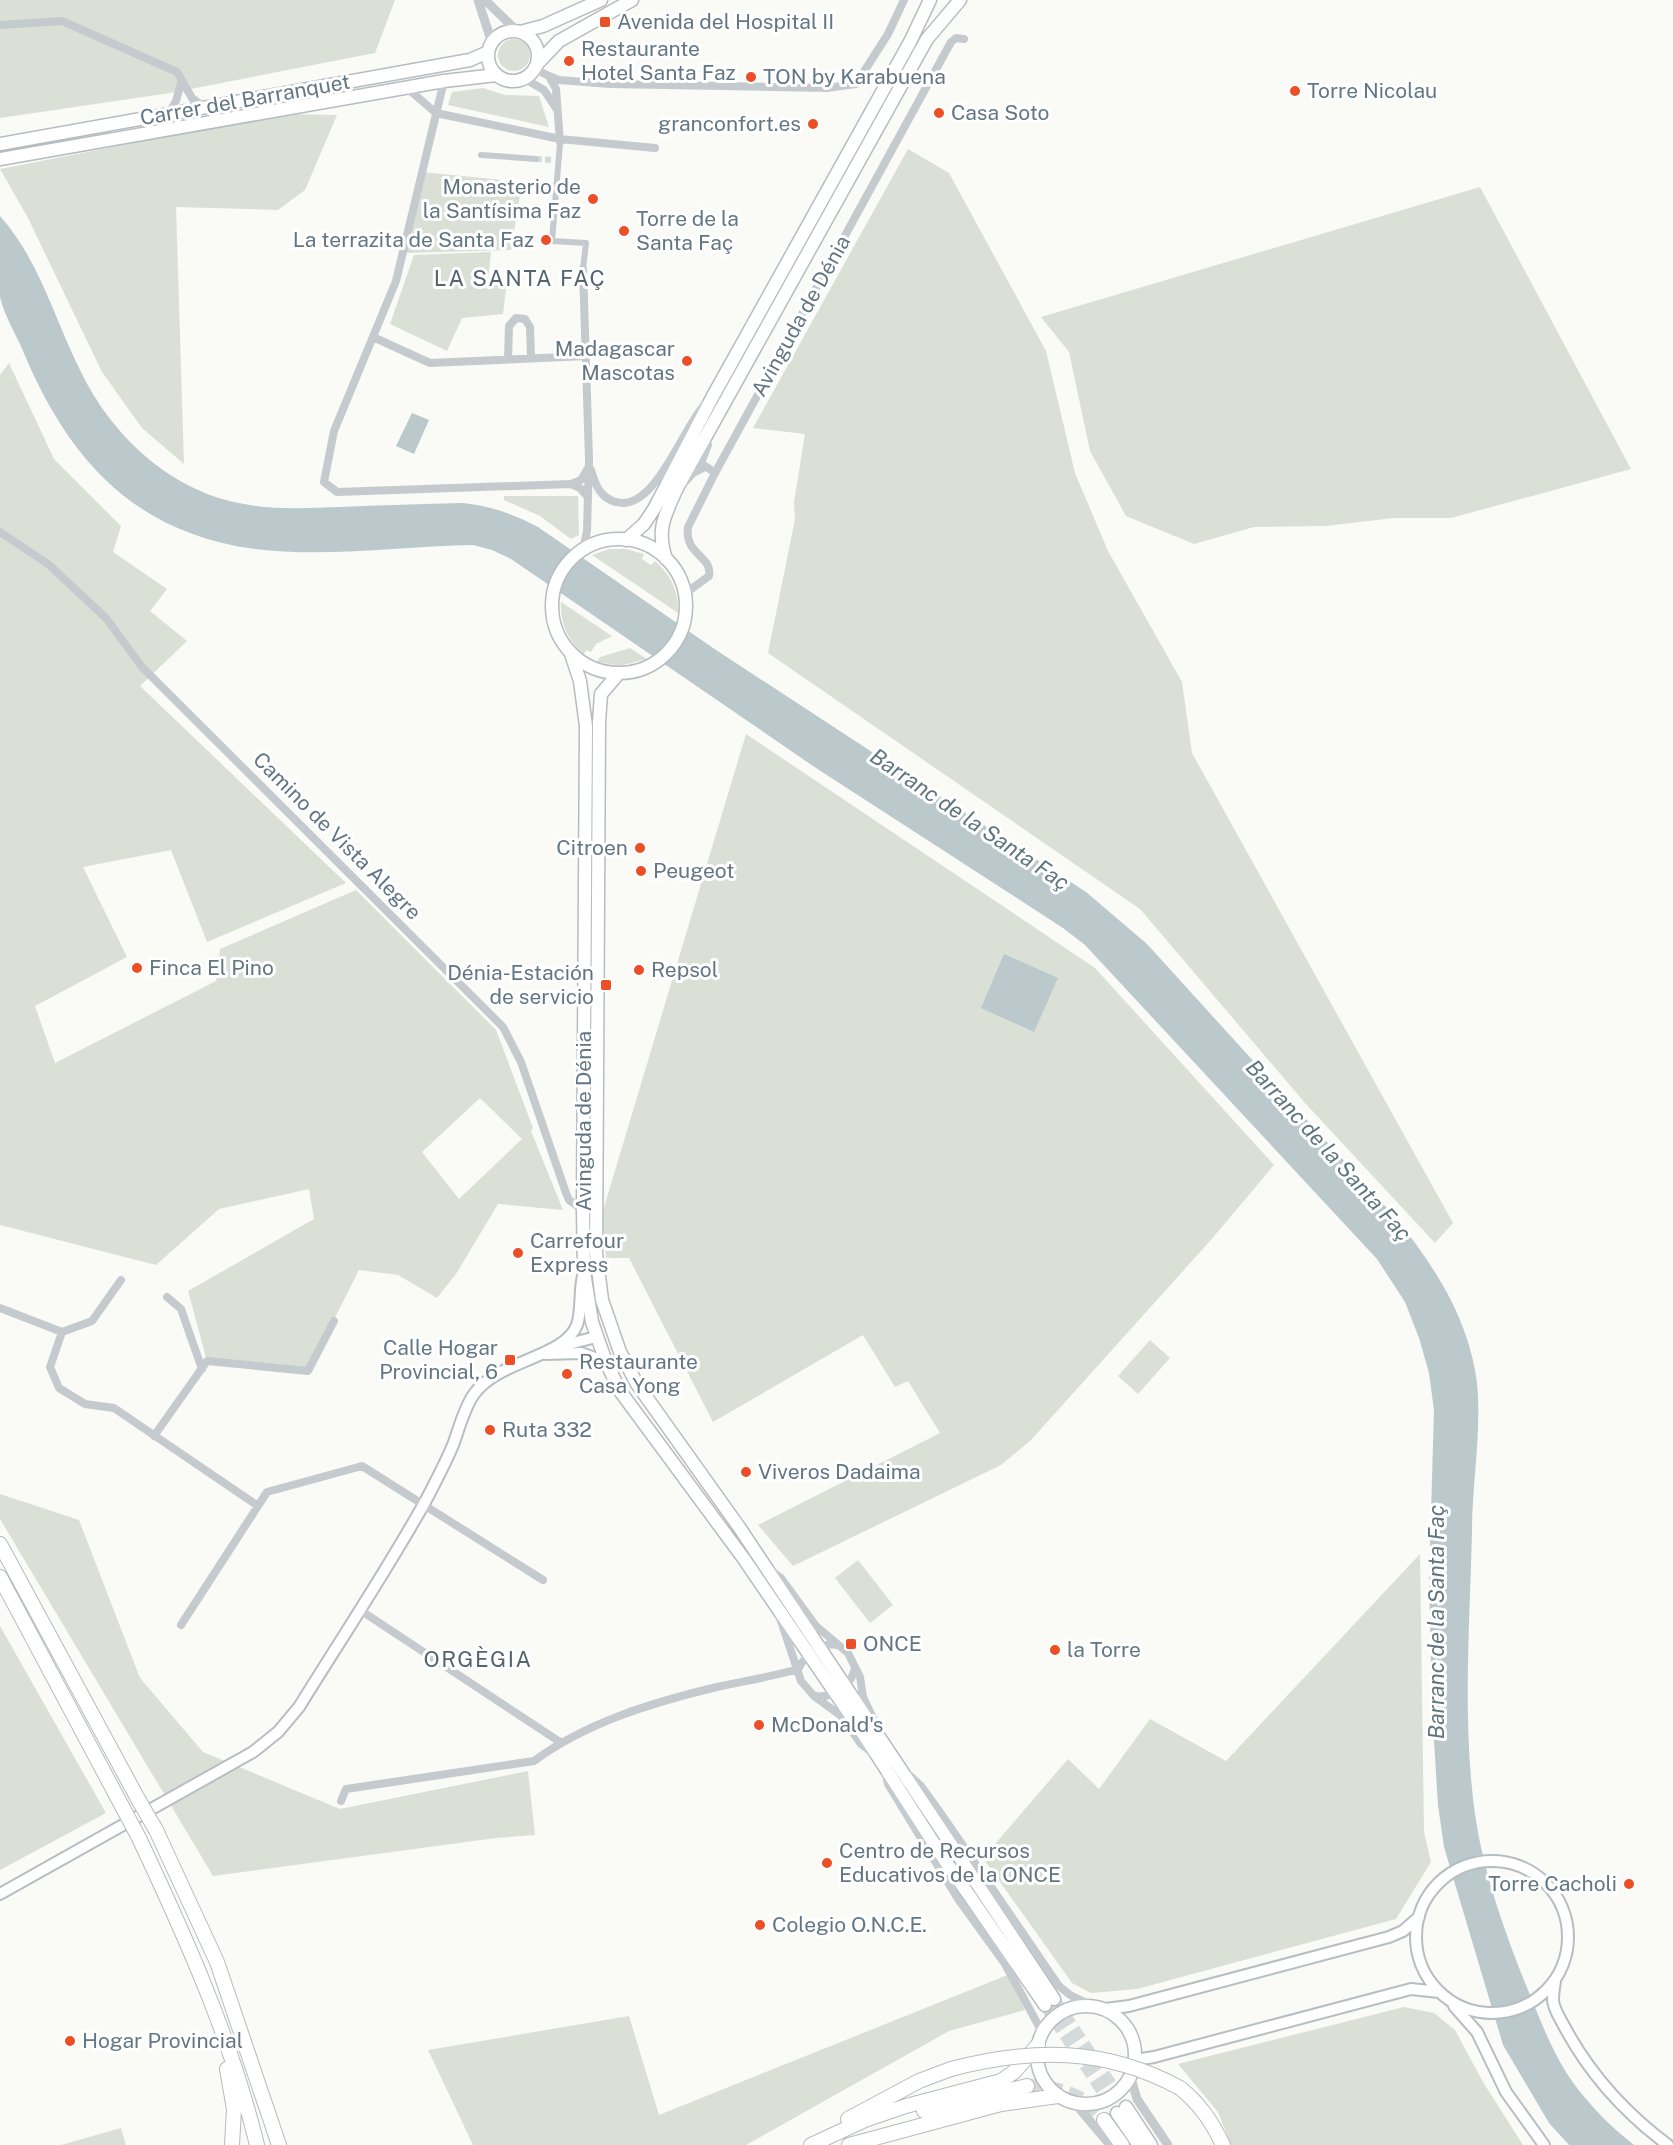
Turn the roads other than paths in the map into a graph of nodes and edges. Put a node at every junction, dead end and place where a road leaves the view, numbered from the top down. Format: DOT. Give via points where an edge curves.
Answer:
graph roads {
  1 [pos="478,0"];
  2 [pos="485,0"];
  3 [pos="601,0"];
  4 [pos="632,0"];
  5 [pos="904,0"];
  6 [pos="930,0"];
  7 [pos="960,0"];
  8 [pos="0,25"];
  9 [pos="518,32"];
  10 [pos="964,39"];
  11 [pos="490,48"];
  12 [pos="537,66"];
  13 [pos="496,75"];
  14 [pos="549,76"];
  15 [pos="525,79"];
  16 [pos="444,81"];
  17 [pos="181,83"];
  18 [pos="406,88"];
  19 [pos="205,108"];
  20 [pos="556,109"];
  21 [pos="436,113"];
  22 [pos="168,115"];
  23 [pos="560,141"];
  24 [pos="0,144"];
  25 [pos="655,148"];
  26 [pos="481,154"];
  27 [pos="0,159"];
  28 [pos="536,159"];
  29 [pos="583,268"];
  30 [pos="373,337"];
  31 [pos="587,356"];
  32 [pos="531,358"];
  33 [pos="508,359"];
  34 [pos="713,396"];
  35 [pos="715,416"];
  36 [pos="589,464"];
  37 [pos="705,467"];
  38 [pos="715,473"];
  39 [pos="571,484"];
  40 [pos="677,488"];
  41 [pos="588,497"];
  42 [pos="0,532"];
  43 [pos="626,540"];
  44 [pos="582,551"];
  45 [pos="666,559"];
  46 [pos="684,590"];
  47 [pos="571,654"];
  48 [pos="619,673"];
  49 [pos="583,1210"];
  50 [pos="584,1272"];
  51 [pos="120,1280"];
  52 [pos="167,1297"];
  53 [pos="0,1308"];
  54 [pos="334,1321"];
  55 [pos="62,1332"];
  56 [pos="596,1337"];
  57 [pos="552,1348"];
  58 [pos="539,1354"];
  59 [pos="606,1362"];
  60 [pos="202,1369"];
  61 [pos="657,1414"];
  62 [pos="154,1436"];
  63 [pos="424,1504"];
  64 [pos="258,1506"];
  65 [pos="0,1544"];
  66 [pos="766,1567"];
  67 [pos="0,1577"];
  68 [pos="543,1580"];
  69 [pos="776,1605"];
  70 [pos="360,1610"];
  71 [pos="181,1625"];
  72 [pos="843,1647"];
  73 [pos="814,1651"];
  74 [pos="855,1666"];
  75 [pos="798,1669"];
  76 [pos="839,1689"];
  77 [pos="813,1696"];
  78 [pos="560,1742"];
  79 [pos="884,1743"];
  80 [pos="887,1763"];
  81 [pos="341,1802"];
  82 [pos="0,1894"];
  83 [pos="1419,1916"];
  84 [pos="1555,1980"];
  85 [pos="1439,1992"];
  86 [pos="1450,2001"];
  87 [pos="1050,2002"];
  88 [pos="1100,2008"];
  89 [pos="216,2020"];
  90 [pos="1040,2039"];
  91 [pos="1135,2060"];
  92 [pos="1130,2075"];
  93 [pos="1027,2086"];
  94 [pos="1058,2096"];
  95 [pos="1074,2102"];
  96 [pos="268,2117"];
  97 [pos="1104,2120"];
  98 [pos="232,2145"];
  99 [pos="256,2145"];
  100 [pos="273,2145"];
  101 [pos="279,2145"];
  102 [pos="804,2145"];
  103 [pos="811,2145"];
  104 [pos="826,2145"];
  105 [pos="849,2145"];
  106 [pos="1110,2145"];
  107 [pos="1122,2145"];
  108 [pos="1139,2145"];
  109 [pos="1151,2145"];
  110 [pos="1168,2145"];
  111 [pos="1223,2145"];
  112 [pos="1544,2145"];
  113 [pos="1668,2145"];
  1 -- 11 [label="street"];
  2 -- 9 [label="street"];
  3 -- 9 [label="main road" via="543,26"];
  4 -- 12 [label="main road" via="559,41"];
  5 -- 14 [label="street" via="856,84 827,88 633,84 559,80"];
  6 -- 34 [label="main road, Avinguda de Dénia" via="872,113"];
  7 -- 35 [label="main road, Avinguda de Dénia" via="927,39"];
  8 -- 17 [label="street" via="62,21 177,72"];
  9 -- 11 [label="main road" via="503,33"];
  9 -- 12 [label="main road" via="536,44"];
  10 -- 38 [label="street, Avinguda de Dénia" via="951,42"];
  11 -- 13 [label="main road" via="488,62"];
  11 -- 19 [label="main road, Carrer del Barranquet" via="470,60"];
  12 -- 14 [label="street"];
  12 -- 15 [label="main road"];
  13 -- 15 [label="main road" via="508,82"];
  13 -- 16 [label="main road, Carrer del Barranquet"];
  14 -- 20 [label="street" via="556,89"];
  15 -- 20 [label="street" via="544,90"];
  16 -- 18 [label="main road, Carrer del Barranquet"];
  16 -- 21 [label="street"];
  17 -- 19 [label="street"];
  17 -- 22 [label="street"];
  18 -- 21 [label="street"];
  18 -- 27 [label="main road, Carrer del Barranquet"];
  19 -- 22 [label="main road, Carrer del Barranquet"];
  20 -- 23 [label="street"];
  21 -- 23 [label="street"];
  21 -- 30 [label="street" via="396,281"];
  22 -- 24 [label="main road, Carrer del Barranquet"];
  23 -- 25 [label="street"];
  23 -- 29 [label="street" via="552,241 586,243"];
  26 -- 28 [label="street"];
  29 -- 31 [label="street"];
  30 -- 33 [label="street" via="430,363"];
  30 -- 39 [label="street" via="334,431 324,482 337,492"];
  31 -- 32 [label="street"];
  31 -- 36 [label="street"];
  32 -- 33 [label="street"];
  32 -- 33 [label="street" via="530,327 525,319 516,318 509,326"];
  34 -- 36 [label="street" via="699,410 657,480 633,501 624,503 607,498 595,482"];
  34 -- 43 [label="main road, Avinguda de Dénia" via="654,509"];
  35 -- 37 [label="street" via="713,434 700,458"];
  35 -- 40 [label="main road, Avinguda de Dénia"];
  36 -- 39 [label="street" via="581,480"];
  36 -- 41 [label="street"];
  37 -- 38 [label="street"];
  37 -- 40 [label="street"];
  38 -- 46 [label="street, Avinguda de Dénia" via="687,535 693,552 707,562 709,576"];
  39 -- 41 [label="street"];
  40 -- 45 [label="main road, Avinguda de Dénia" via="661,526"];
  41 -- 44 [label="street"];
  42 -- 49 [label="street, Camino de Vista Alegre" via="48,564 106,618 142,667 502,1027 521,1062 569,1200"];
  43 -- 44 [label="main road" via="604,541"];
  43 -- 45 [label="main road" via="652,548"];
  44 -- 47 [label="main road" via="560,574 553,594 554,623"];
  45 -- 46 [label="main road"];
  46 -- 48 [label="main road" via="685,618 670,649 643,669"];
  47 -- 48 [label="main road" via="596,669"];
  47 -- 49 [label="main road, Avinguda de Dénia" via="580,681 586,726"];
  48 -- 61 [label="main road, Avinguda de Dénia" via="601,694 599,722 596,1253 602,1300 620,1352"];
  49 -- 50 [label="main road, Avinguda de Dénia"];
  50 -- 56 [label="main road, Avinguda de Dénia"];
  50 -- 57 [label="main road" via="577,1326 566,1340"];
  51 -- 55 [label="street" via="92,1321"];
  52 -- 60 [label="street" via="181,1309"];
  53 -- 55 [label="street"];
  54 -- 60 [label="street" via="308,1371 207,1361"];
  55 -- 62 [label="street" via="50,1367 59,1388 85,1404 114,1408"];
  56 -- 57 [label="main road"];
  56 -- 59 [label="main road, Avinguda de Dénia"];
  56 -- 61 [label="main road" via="608,1346 643,1405"];
  57 -- 58 [label="main road"];
  58 -- 59 [label="main road" via="581,1353"];
  58 -- 63 [label="main road" via="488,1379 473,1395"];
  59 -- 69 [label="main road, Avinguda de Dénia" via="650,1435 682,1473"];
  60 -- 62 [label="street"];
  61 -- 66 [label="main road, Avinguda de Dénia"];
  62 -- 64 [label="street"];
  63 -- 64 [label="street" via="362,1466 267,1492"];
  63 -- 68 [label="street"];
  63 -- 70 [label="main road"];
  64 -- 71 [label="street"];
  65 -- 96 [label="highway, bridge" via="156,1830 216,1962"];
  66 -- 72 [label="street, Avinguda de Dénia" via="782,1578 816,1626"];
  66 -- 73 [label="main road, Avinguda de Dénia"];
  67 -- 89 [label="highway, bridge" via="139,1839 178,1920"];
  69 -- 73 [label="main road, Avinguda de Dénia"];
  69 -- 75 [label="street, Avinguda de Dénia"];
  70 -- 78 [label="street"];
  70 -- 82 [label="main road" via="298,1707 278,1732 253,1752"];
  72 -- 73 [label="street" via="834,1644"];
  72 -- 74 [label="street, Avinguda de Dénia"];
  73 -- 75 [label="street"];
  73 -- 76 [label="main road, Avinguda de Dénia"];
  74 -- 76 [label="street" via="853,1677"];
  74 -- 79 [label="street, Avinguda de Dénia" via="863,1697"];
  75 -- 77 [label="street, Avinguda de Dénia" via="801,1681"];
  75 -- 78 [label="street" via="673,1698"];
  76 -- 77 [label="street" via="826,1697"];
  76 -- 79 [label="main road, Avinguda de Dénia"];
  76 -- 80 [label="main road, Avinguda de Dénia"];
  77 -- 80 [label="street, Avinguda de Dénia" via="840,1715 861,1744"];
  78 -- 81 [label="street" via="534,1761 346,1789"];
  79 -- 80 [label="main road, Avinguda de Dénia"];
  80 -- 87 [label="main road, Avinguda de Dénia"];
  80 -- 88 [label="street, Avinguda de Dénia" via="921,1786 1059,1986"];
  80 -- 90 [label="street, Avinguda de Dénia" via="888,1784 958,1899 1005,1965"];
  83 -- 84 [label="main road" via="1427,1898 1448,1875 1470,1865 1510,1863 1536,1875 1561,1905 1568,1941"];
  83 -- 85 [label="main road" via="1418,1956"];
  83 -- 88 [label="main road" via="1403,1931 1389,1937 1129,2006"];
  84 -- 86 [label="main road" via="1519,2008 1485,2013"];
  84 -- 113 [label="main road" via="1553,2002 1594,2074 1643,2127"];
  85 -- 86 [label="main road"];
  85 -- 91 [label="main road" via="1411,1989"];
  86 -- 112 [label="main road" via="1477,2032 1506,2092"];
  88 -- 90 [label="main road" via="1069,2009 1052,2019"];
  88 -- 91 [label="main road" via="1122,2021 1133,2039"];
  89 -- 98 [label="highway" via="233,2100"];
  89 -- 99 [label="highway" via="246,2100"];
  90 -- 94 [label="main road" via="1037,2057 1043,2079"];
  90 -- 103 [label="highway" via="1014,2072 1001,2081 896,2109"];
  91 -- 92 [label="main road"];
  92 -- 95 [label="main road" via="1114,2095 1102,2101"];
  92 -- 110 [label="street" via="1137,2099"];
  93 -- 104 [label="highway" via="896,2118"];
  94 -- 95 [label="main road"];
  94 -- 105 [label="highway" via="1001,2104"];
  95 -- 106 [label="street"];
  96 -- 100 [label="highway"];
  96 -- 101 [label="highway"];
  97 -- 107 [label="highway"];
  102 -- 111 [label="highway, bridge" via="889,2096 951,2069 1017,2055 1079,2055 1120,2062 1179,2088 1212,2120"];
  108 -- 109 [label="main road" via="1122,2110"];
}
